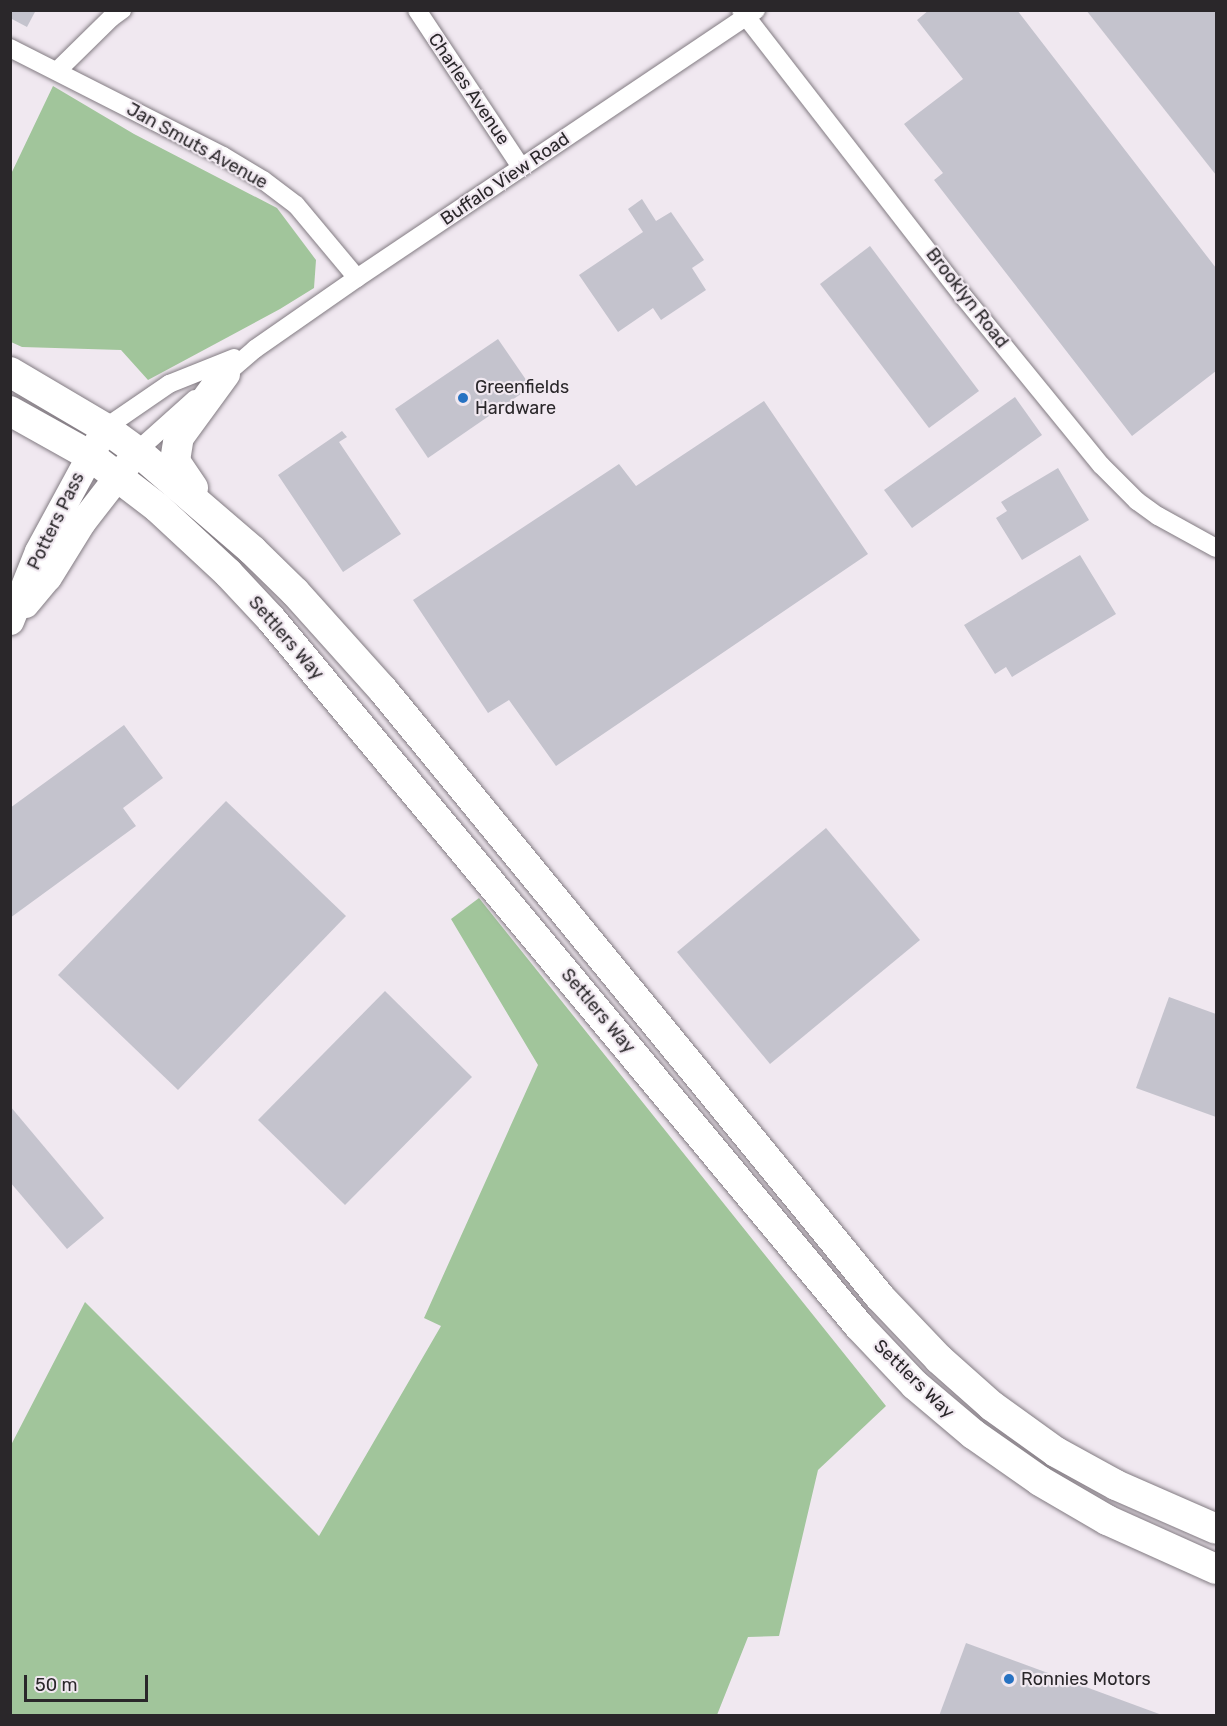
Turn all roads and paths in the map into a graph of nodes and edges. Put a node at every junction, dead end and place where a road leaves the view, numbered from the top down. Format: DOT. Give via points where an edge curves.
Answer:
graph roads {
  1 [pos="417,10"];
  2 [pos="113,13"];
  3 [pos="748,13"];
  4 [pos="10,48"];
  5 [pos="57,71"];
  6 [pos="521,167"];
  7 [pos="357,278"];
  8 [pos="255,349"];
  9 [pos="10,372"];
  10 [pos="225,374"];
  11 [pos="10,411"];
  12 [pos="105,428"];
  13 [pos="137,450"];
  14 [pos="89,455"];
  15 [pos="118,476"];
  16 [pos="1216,548"];
  17 [pos="252,549"];
  18 [pos="11,620"];
  19 [pos="1216,1529"];
  20 [pos="1216,1569"];
  1 -- 6 [label="street, Charles Avenue"];
  2 -- 5 [label="street"];
  3 -- 6 [label="street, Buffalo View Road"];
  3 -- 16 [label="street, Brooklyn Road" via="963,296 1101,465 1137,501"];
  4 -- 5 [label="street, Jan Smuts Avenue"];
  5 -- 7 [label="street, Jan Smuts Avenue" via="263,180 296,205"];
  6 -- 7 [label="street, Buffalo View Road"];
  7 -- 8 [label="street, Buffalo View Road"];
  8 -- 10 [label="street, Buffalo View Road"];
  8 -- 12 [label="street, Buffalo View Road" via="169,384"];
  9 -- 12 [label="main road, Settlers Way"];
  10 -- 13 [label="street, Buffalo View Road"];
  10 -- 17 [label="main road" via="179,437 175,461 187,481"];
  11 -- 14 [label="main road, Settlers Way"];
  12 -- 13 [label="main road, Settlers Way"];
  12 -- 14 [label="street, Potters Pass"];
  13 -- 15 [label="street, Potters Pass"];
  13 -- 17 [label="main road, Settlers Way"];
  14 -- 15 [label="main road, Settlers Way"];
  14 -- 18 [label="street, Potters Pass" via="38,551"];
  15 -- 18 [label="street, Potters Pass" via="82,522 48,577"];
  15 -- 20 [label="main road, Settlers Way" via="228,573 271,619 859,1326 915,1385 973,1434 1040,1481 1107,1520"];
  17 -- 19 [label="main road, Settlers Way" via="383,690 880,1297 939,1359 992,1406 1056,1452"];
}
